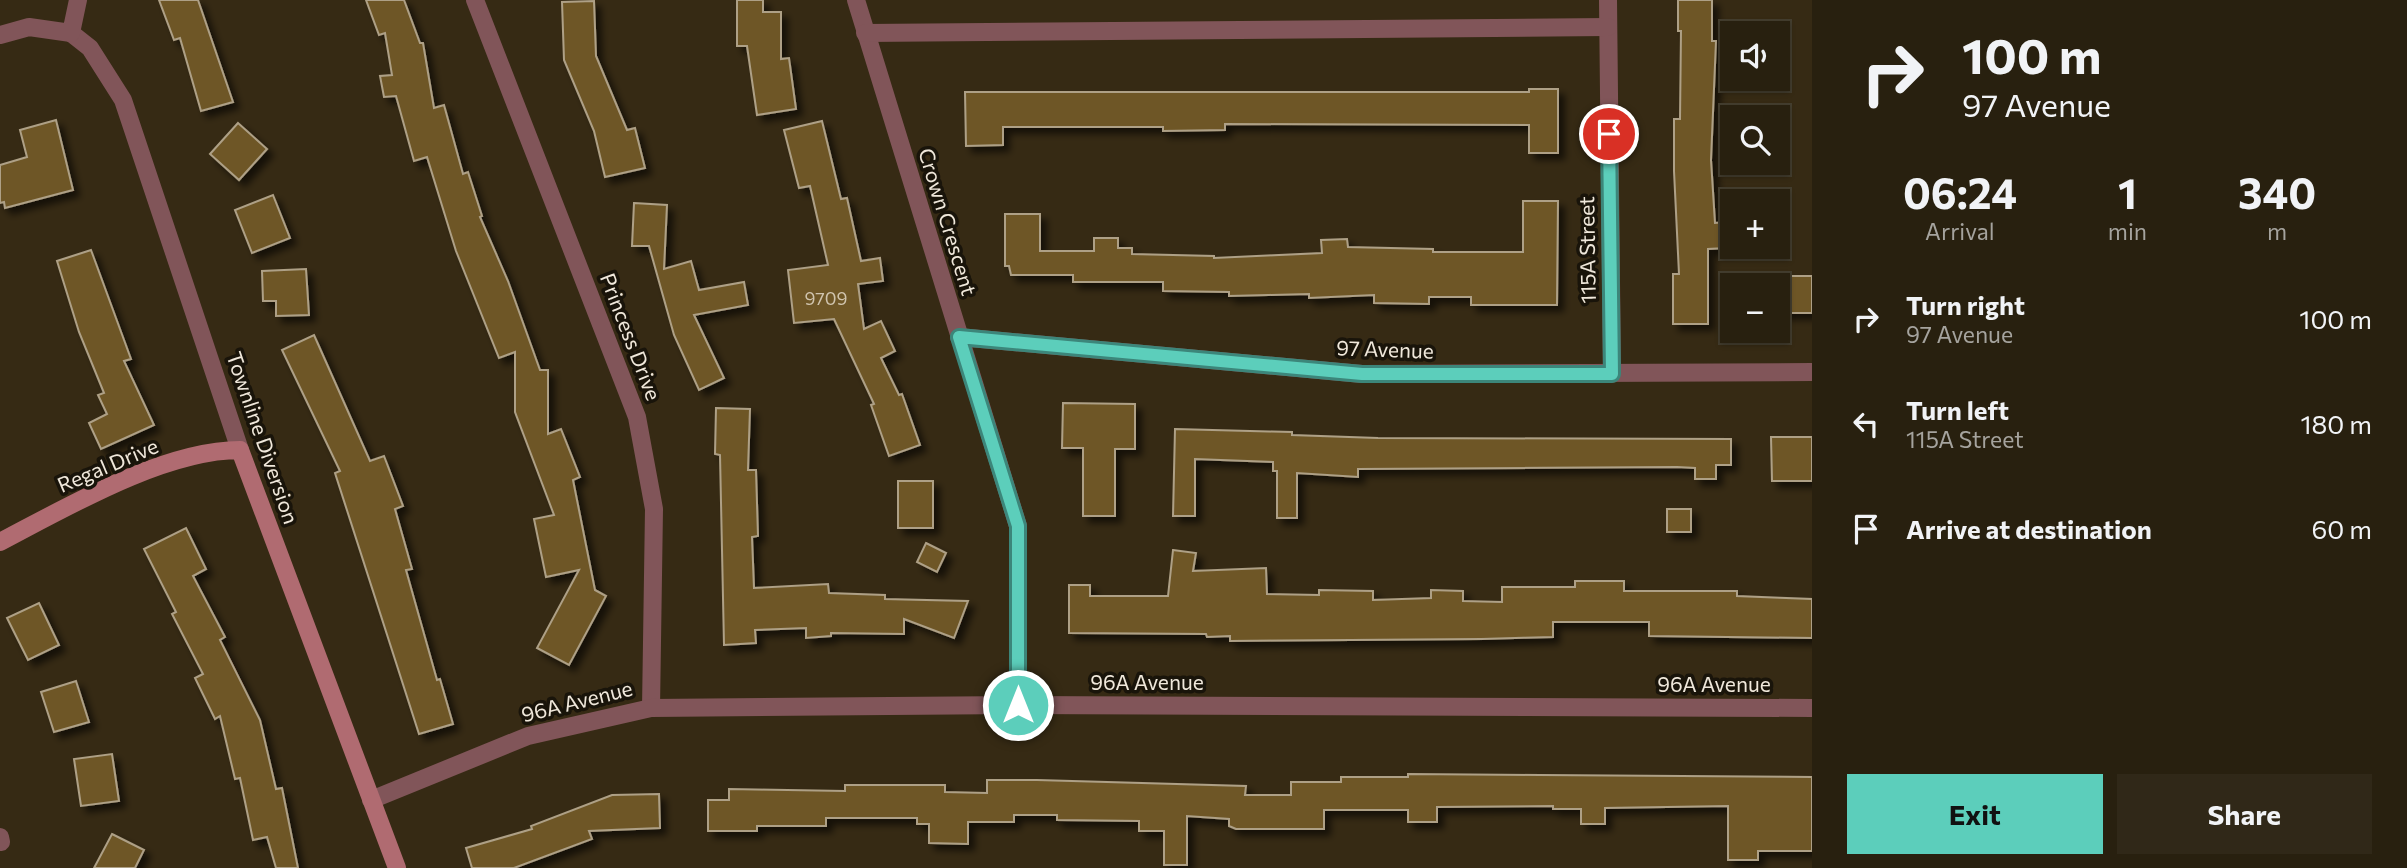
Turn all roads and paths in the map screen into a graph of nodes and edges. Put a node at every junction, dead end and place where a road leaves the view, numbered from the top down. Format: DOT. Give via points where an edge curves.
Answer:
graph roads {
  1 [pos="78,0"];
  2 [pos="475,0"];
  3 [pos="856,0"];
  4 [pos="1608,0"];
  5 [pos="1608,27"];
  6 [pos="71,33"];
  7 [pos="865,33"];
  8 [pos="0,35"];
  9 [pos="959,337"];
  10 [pos="1812,372"];
  11 [pos="1612,374"];
  12 [pos="240,450"];
  13 [pos="0,542"];
  14 [pos="1018,705"];
  15 [pos="651,708"];
  16 [pos="1812,708"];
  17 [pos="371,800"];
  18 [pos="397,868"];
  1 -- 6 [label="street"];
  2 -- 15 [label="street, Princess Drive" via="637,416 654,509"];
  3 -- 7 [label="street, Crown Crescent"];
  4 -- 5 [label="street, 115A Street"];
  5 -- 7 [label="street"];
  5 -- 11 [label="street, 115A Street"];
  6 -- 8 [label="street" via="29,27"];
  6 -- 12 [label="street, Townline Diversion" via="90,48 123,100"];
  7 -- 9 [label="street, Crown Crescent"];
  9 -- 11 [label="street, 97 Avenue" via="1362,374"];
  9 -- 14 [label="street, Crown Crescent" via="1018,526"];
  10 -- 11 [label="street, 97 Avenue"];
  12 -- 13 [label="street, Regal Drive" via="193,456 151,469"];
  12 -- 17 [label="street, Townline Diversion"];
  14 -- 15 [label="street, 96A Avenue"];
  14 -- 16 [label="street, 96A Avenue"];
  15 -- 17 [label="street, 96A Avenue" via="528,736"];
  17 -- 18 [label="street, Townline Diversion"];
}
